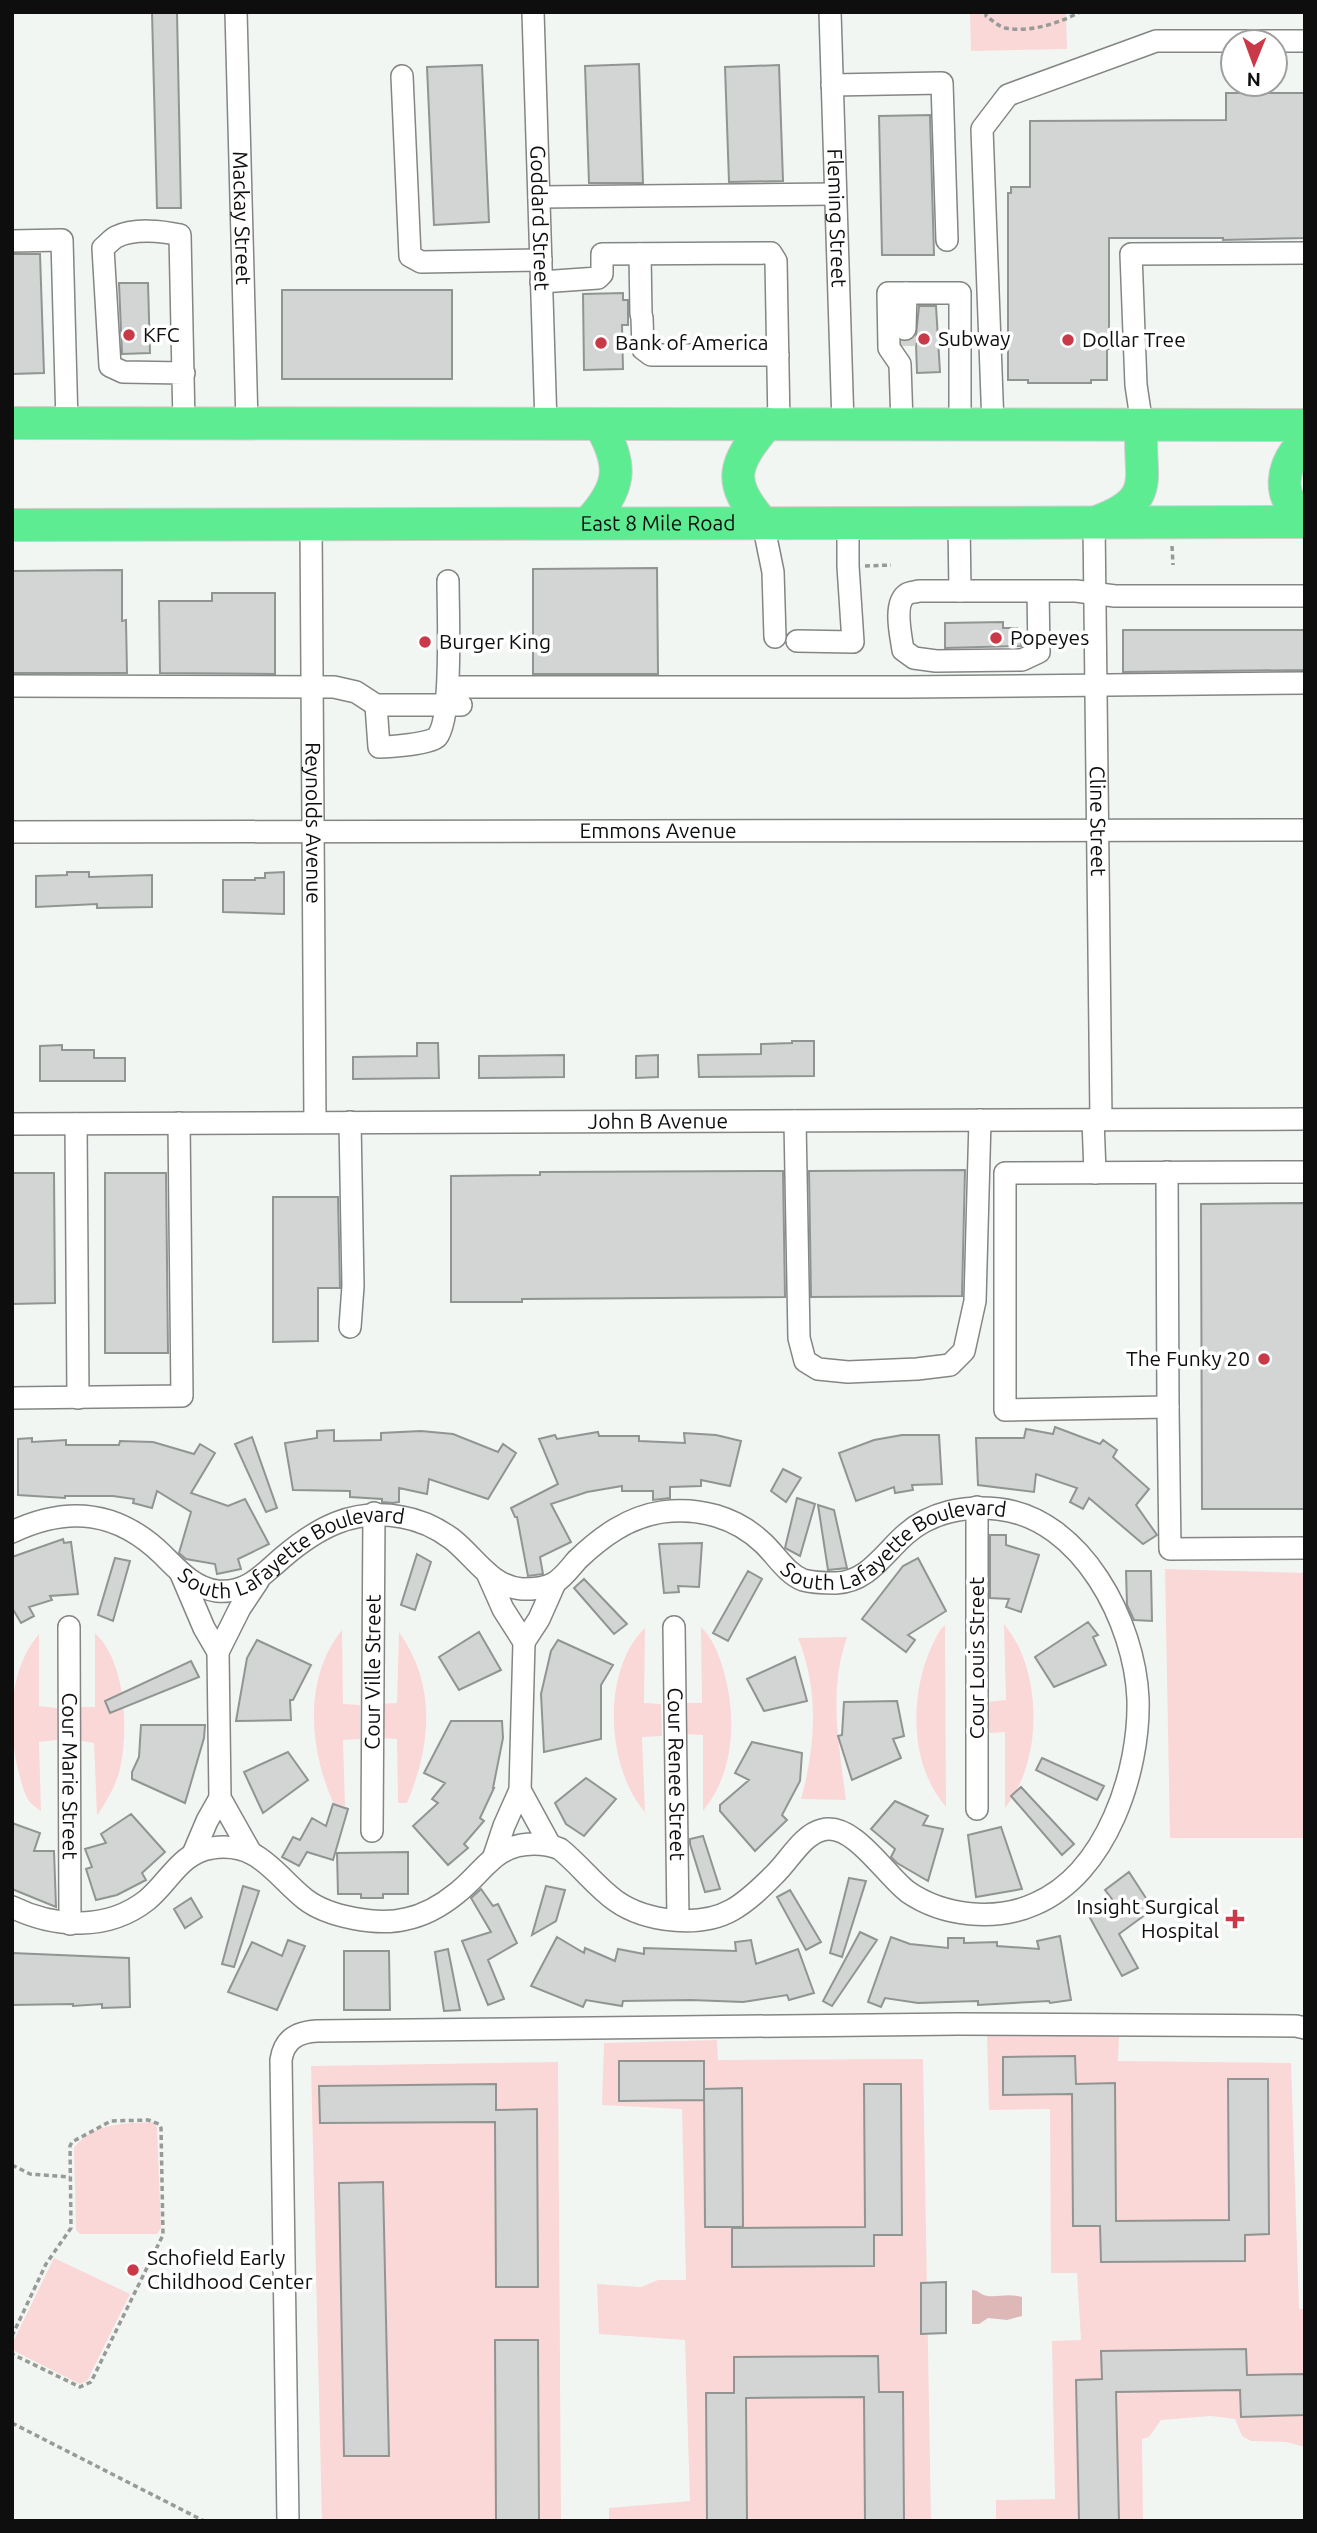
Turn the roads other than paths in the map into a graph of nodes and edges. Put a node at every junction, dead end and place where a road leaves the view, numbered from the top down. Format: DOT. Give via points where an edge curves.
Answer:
graph roads {
  1 [pos="236,12"];
  2 [pos="533,12"];
  3 [pos="830,12"];
  4 [pos="1305,41"];
  5 [pos="402,76"];
  6 [pos="832,85"];
  7 [pos="835,194"];
  8 [pos="539,197"];
  9 [pos="947,240"];
  10 [pos="12,241"];
  11 [pos="1305,253"];
  12 [pos="640,254"];
  13 [pos="541,260"];
  14 [pos="541,282"];
  15 [pos="906,293"];
  16 [pos="903,346"];
  17 [pos="778,355"];
  18 [pos="184,373"];
  19 [pos="12,423"];
  20 [pos="67,423"];
  21 [pos="184,423"];
  22 [pos="247,424"];
  23 [pos="546,424"];
  24 [pos="773,424"];
  25 [pos="843,424"];
  26 [pos="902,424"];
  27 [pos="600,425"];
  28 [pos="960,425"];
  29 [pos="993,425"];
  30 [pos="1142,425"];
  31 [pos="1305,425"];
  32 [pos="1305,443"];
  33 [pos="1305,514"];
  34 [pos="1305,522"];
  35 [pos="588,523"];
  36 [pos="763,523"];
  37 [pos="959,523"];
  38 [pos="1094,523"];
  39 [pos="312,524"];
  40 [pos="848,524"];
  41 [pos="12,525"];
  42 [pos="448,581"];
  43 [pos="960,591"];
  44 [pos="1038,592"];
  45 [pos="1094,595"];
  46 [pos="1305,596"];
  47 [pos="775,637"];
  48 [pos="797,641"];
  49 [pos="1305,683"];
  50 [pos="1096,684"];
  51 [pos="12,686"];
  52 [pos="312,688"];
  53 [pos="456,699"];
  54 [pos="376,705"];
  55 [pos="1098,830"];
  56 [pos="1305,830"];
  57 [pos="12,832"];
  58 [pos="312,832"];
  59 [pos="1305,1119"];
  60 [pos="980,1120"];
  61 [pos="1097,1120"];
  62 [pos="794,1121"];
  63 [pos="315,1122"];
  64 [pos="350,1122"];
  65 [pos="179,1123"];
  66 [pos="12,1124"];
  67 [pos="76,1124"];
  68 [pos="1167,1172"];
  69 [pos="1305,1172"];
  70 [pos="1095,1173"];
  71 [pos="350,1327"];
  72 [pos="12,1398"];
  73 [pos="78,1398"];
  74 [pos="1168,1407"];
  75 [pos="977,1507"];
  76 [pos="374,1513"];
  77 [pos="12,1532"];
  78 [pos="1305,1548"];
  79 [pos="486,1571"];
  80 [pos="180,1572"];
  81 [pos="258,1581"];
  82 [pos="555,1583"];
  83 [pos="69,1627"];
  84 [pos="674,1627"];
  85 [pos="524,1642"];
  86 [pos="218,1651"];
  87 [pos="520,1790"];
  88 [pos="220,1798"];
  89 [pos="976,1810"];
  90 [pos="372,1831"];
  91 [pos="550,1844"];
  92 [pos="251,1853"];
  93 [pos="193,1854"];
  94 [pos="494,1856"];
  95 [pos="12,1907"];
  96 [pos="678,1920"];
  97 [pos="70,1924"];
  98 [pos="1305,2028"];
  99 [pos="288,2521"];
  1 -- 22 [label="street, Mackay Street"];
  2 -- 8 [label="street, Goddard Street"];
  3 -- 6 [label="street, Fleming Street"];
  4 -- 29 [label="street" via="1156,41 1008,95 982,130"];
  5 -- 13 [label="street" via="410,256 421,262"];
  6 -- 7 [label="street, Fleming Street"];
  6 -- 9 [label="street" via="942,83"];
  7 -- 8 [label="street"];
  7 -- 25 [label="street, Fleming Street"];
  8 -- 13 [label="street, Goddard Street"];
  10 -- 20 [label="street" via="62,240"];
  11 -- 30 [label="street" via="1131,254"];
  12 -- 14 [label="street" via="602,254 598,278"];
  12 -- 17 [label="street" via="643,349 651,355"];
  12 -- 17 [label="street" via="771,253 776,261"];
  13 -- 14 [label="street, Goddard Street"];
  14 -- 23 [label="street, Goddard Street"];
  15 -- 16 [label="street"];
  15 -- 16 [label="street" via="888,293 889,348"];
  15 -- 28 [label="street" via="960,293"];
  16 -- 26 [label="street"];
  17 -- 24 [label="street"];
  18 -- 18 [label="street" via="180,235 116,237 103,248 110,366 122,372"];
  18 -- 21 [label="street"];
  19 -- 20 [label="highway"];
  20 -- 21 [label="highway"];
  21 -- 22 [label="highway"];
  22 -- 23 [label="highway"];
  23 -- 27 [label="highway"];
  24 -- 25 [label="highway"];
  24 -- 27 [label="highway"];
  24 -- 36 [label="highway" via="743,457 739,469 742,498"];
  25 -- 26 [label="highway"];
  26 -- 28 [label="highway"];
  27 -- 35 [label="highway" via="617,469 611,493"];
  28 -- 29 [label="highway"];
  29 -- 30 [label="highway"];
  30 -- 31 [label="highway"];
  30 -- 38 [label="highway" via="1144,468 1136,495 1128,508"];
  32 -- 33 [label="highway" via="1289,460 1284,477 1291,505"];
  34 -- 38 [label="highway, East 8 Mile Road"];
  35 -- 36 [label="highway, East 8 Mile Road"];
  35 -- 39 [label="highway, East 8 Mile Road"];
  36 -- 40 [label="highway, East 8 Mile Road"];
  36 -- 47 [label="street" via="773,572"];
  37 -- 38 [label="highway, East 8 Mile Road"];
  37 -- 40 [label="highway, East 8 Mile Road"];
  37 -- 43 [label="street"];
  38 -- 45 [label="street, Cline Street"];
  39 -- 41 [label="highway, East 8 Mile Road"];
  39 -- 52 [label="street, Reynolds Avenue"];
  40 -- 48 [label="street" via="853,642"];
  42 -- 53 [label="street"];
  43 -- 44 [label="street"];
  43 -- 44 [label="street" via="907,594 899,615 903,650 914,658 936,660 1022,660 1039,652"];
  44 -- 45 [label="street"];
  45 -- 46 [label="street"];
  45 -- 50 [label="street, Cline Street"];
  49 -- 50 [label="street"];
  50 -- 53 [label="street"];
  50 -- 55 [label="street, Cline Street"];
  51 -- 52 [label="street"];
  52 -- 54 [label="street" via="347,690"];
  52 -- 58 [label="street, Reynolds Avenue"];
  53 -- 54 [label="street"];
  53 -- 54 [label="street" via="434,740 381,748 377,744"];
  55 -- 56 [label="street, Emmons Avenue"];
  55 -- 58 [label="street, Emmons Avenue"];
  55 -- 61 [label="street, Cline Street"];
  57 -- 58 [label="street, Emmons Avenue"];
  58 -- 63 [label="street, Reynolds Avenue"];
  59 -- 61 [label="street, John B Avenue"];
  60 -- 61 [label="street, John B Avenue"];
  60 -- 62 [label="street, John B Avenue"];
  60 -- 62 [label="street" via="975,1301 964,1351 950,1365 848,1373 818,1369 805,1361 799,1338"];
  61 -- 70 [label="street, Cline Street"];
  62 -- 64 [label="street, John B Avenue"];
  63 -- 64 [label="street, John B Avenue"];
  63 -- 65 [label="street, John B Avenue"];
  64 -- 71 [label="street"];
  65 -- 67 [label="street, John B Avenue"];
  65 -- 73 [label="street" via="182,1396"];
  66 -- 67 [label="street, John B Avenue"];
  67 -- 73 [label="street"];
  68 -- 69 [label="street"];
  68 -- 70 [label="street"];
  68 -- 74 [label="street"];
  70 -- 74 [label="street" via="1005,1173 1005,1410"];
  72 -- 73 [label="street"];
  74 -- 78 [label="street" via="1170,1549"];
  75 -- 82 [label="street, South Lafayette Boulevard" via="959,1508 911,1529 864,1574 841,1583 798,1578 731,1519 705,1512 664,1511 616,1527"];
  75 -- 89 [label="street, Cour Louis Street"];
  75 -- 96 [label="street, South Lafayette Boulevard" via="1031,1518 1064,1538 1086,1560 1111,1600 1122,1629 1138,1702 1134,1752 1128,1783 1094,1855 1066,1885 1034,1905 973,1914 940,1909 906,1890 856,1840 839,1830 822,1829 729,1912 708,1919"];
  76 -- 79 [label="street, South Lafayette Boulevard" via="430,1525"];
  76 -- 81 [label="street, South Lafayette Boulevard" via="332,1522 313,1533"];
  76 -- 90 [label="street, Cour Ville Street"];
  77 -- 80 [label="street, South Lafayette Boulevard" via="51,1517 95,1517 137,1532"];
  79 -- 82 [label="street" via="510,1587 542,1588"];
  79 -- 85 [label="street"];
  80 -- 81 [label="street, South Lafayette Boulevard" via="210,1590 240,1590"];
  80 -- 86 [label="street"];
  81 -- 86 [label="street"];
  82 -- 85 [label="street"];
  83 -- 97 [label="street, Cour Marie Street"];
  84 -- 96 [label="street, Cour Renee Street"];
  85 -- 87 [label="street"];
  86 -- 88 [label="street"];
  87 -- 91 [label="street"];
  87 -- 94 [label="street"];
  88 -- 92 [label="street"];
  88 -- 93 [label="street"];
  91 -- 94 [label="street" via="524,1844"];
  91 -- 96 [label="street" via="630,1910"];
  92 -- 93 [label="street" via="211,1848"];
  92 -- 94 [label="street" via="306,1900 337,1916 403,1920 433,1911 460,1892"];
  93 -- 97 [label="street" via="134,1908 96,1922"];
  95 -- 97 [label="street" via="46,1921"];
  98 -- 99 [label="street" via="958,2024 299,2033 286,2044 281,2060"];
}
